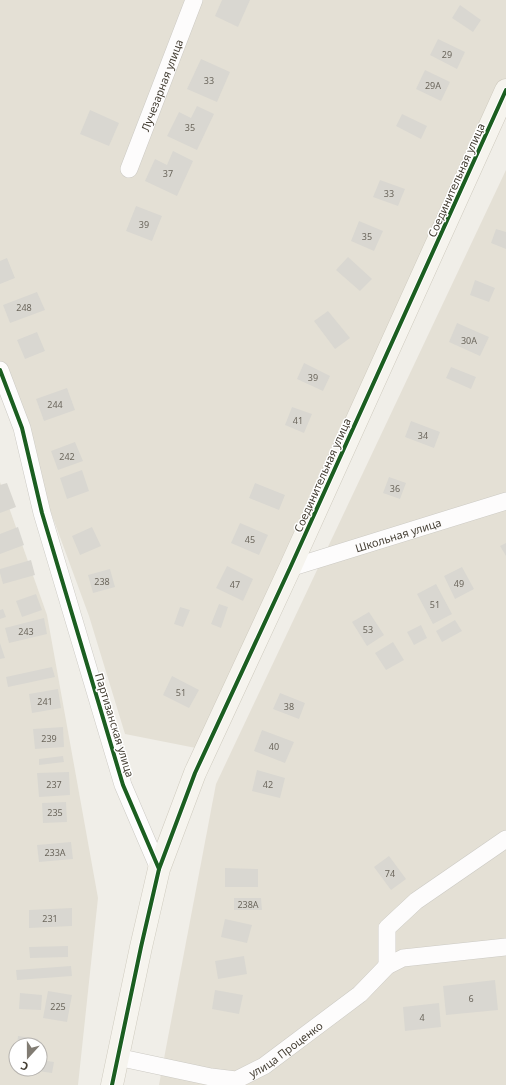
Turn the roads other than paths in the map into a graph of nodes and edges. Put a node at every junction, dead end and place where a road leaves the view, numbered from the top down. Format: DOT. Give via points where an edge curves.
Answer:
graph roads {
  1 [pos="194,0"];
  2 [pos="506,90"];
  3 [pos="129,169"];
  4 [pos="0,370"];
  5 [pos="506,501"];
  6 [pos="290,568"];
  7 [pos="506,839"];
  8 [pos="159,869"];
  9 [pos="506,946"];
  10 [pos="387,966"];
  11 [pos="117,1057"];
  12 [pos="112,1085"];
  1 -- 3 [label="street, Лучезарная улица"];
  2 -- 6 [label="street, Соединительная улица"];
  4 -- 8 [label="street, Партизанская улица" via="22,428 42,513 123,785"];
  5 -- 6 [label="street, Школьная улица"];
  6 -- 8 [label="street, Соединительная улица" via="195,773"];
  7 -- 10 [label="street" via="416,901 387,928"];
  8 -- 11 [label="street"];
  9 -- 10 [label="street, улица Проценко" via="403,958"];
  10 -- 11 [label="street, улица Проценко" via="360,994 264,1066 236,1080"];
  11 -- 12 [label="street"];
}
